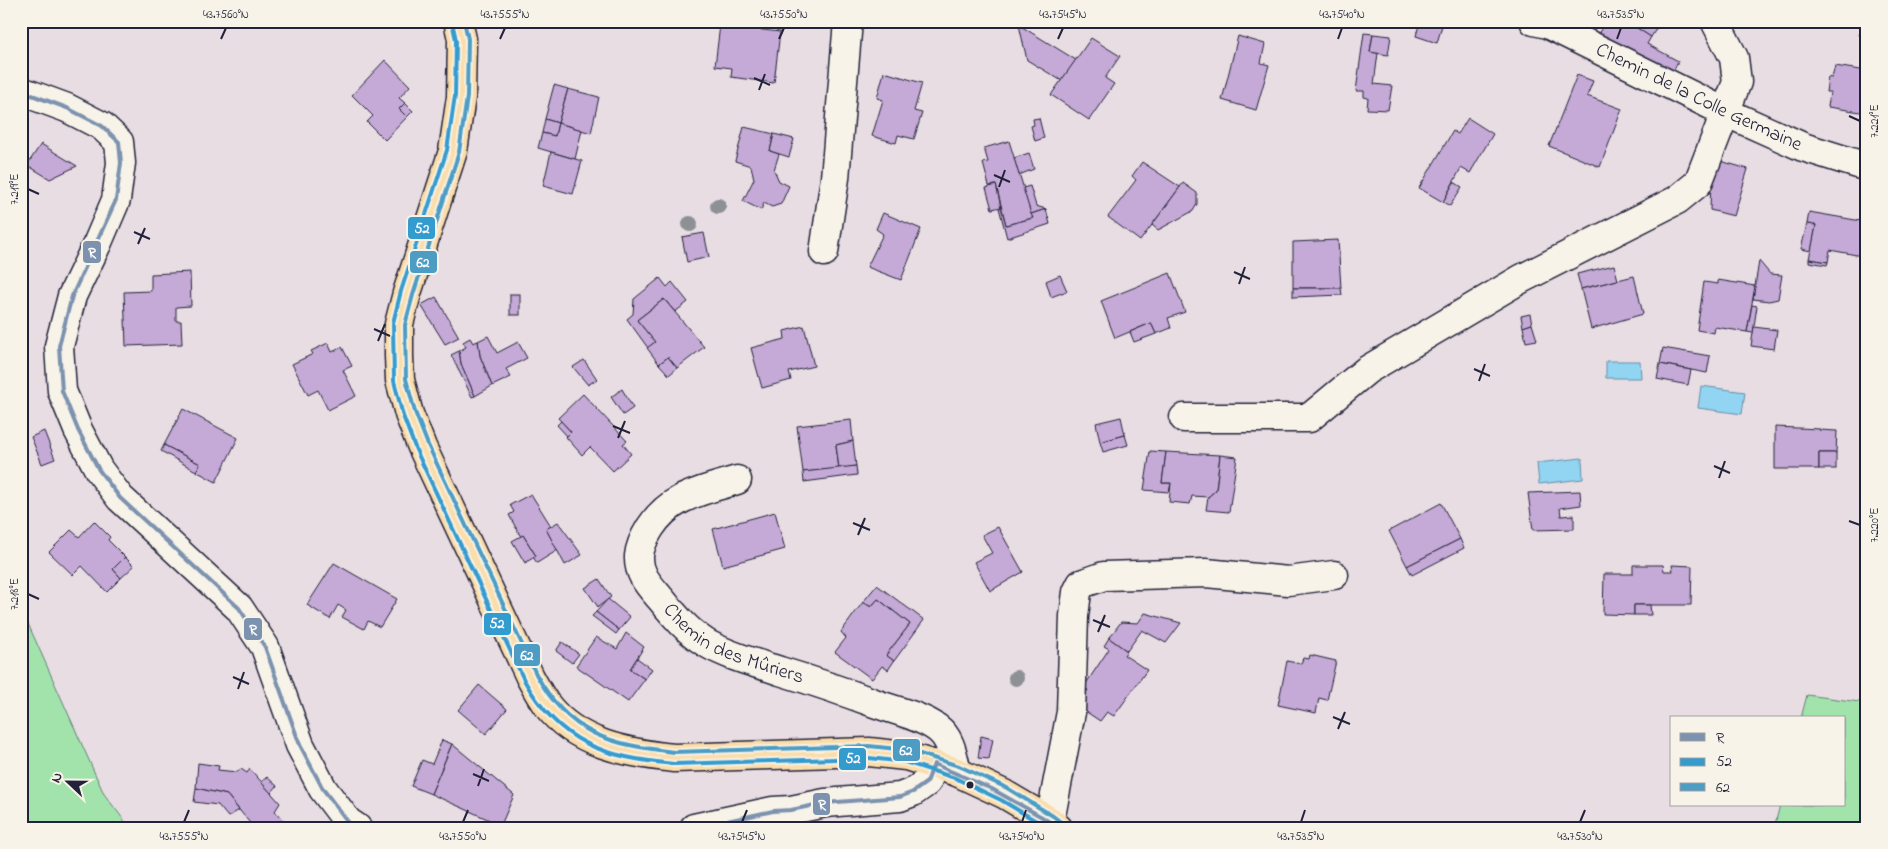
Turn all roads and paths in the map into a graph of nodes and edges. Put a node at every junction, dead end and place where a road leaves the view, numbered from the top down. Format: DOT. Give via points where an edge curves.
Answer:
graph roads {
  1 [pos="458,21"];
  2 [pos="848,21"];
  3 [pos="1534,21"];
  4 [pos="1715,21"];
  5 [pos="21,91"];
  6 [pos="1725,112"];
  7 [pos="1867,167"];
  8 [pos="824,252"];
  9 [pos="1184,418"];
  10 [pos="737,480"];
  11 [pos="1334,575"];
  12 [pos="946,768"];
  13 [pos="796,819"];
  14 [pos="1054,824"];
  15 [pos="357,828"];
  16 [pos="694,828"];
  1 -- 12 [label="main road" via="462,39 461,97 453,151 405,300 400,324 400,380 422,447 530,677 546,704 580,734 618,749 647,755 698,758 869,752 906,756"];
  2 -- 8 [label="street" via="835,178"];
  3 -- 6 [label="street, Chemin de la Colle Germaine" via="1547,24"];
  4 -- 6 [label="street" via="1734,58 1737,82"];
  5 -- 15 [label="street" via="67,108 102,126 119,142 121,163 116,200 72,296 59,346 62,391 78,430 99,470 120,498 239,608 265,647 300,745 323,790 348,822"];
  6 -- 7 [label="street, Chemin de la Colle Germaine" via="1803,147"];
  6 -- 9 [label="street" via="1698,183 1677,200 1521,279 1367,370 1309,418"];
  10 -- 12 [label="street, Chemin des Mûriers" via="686,496 656,518 640,549 638,563 644,580 686,628 707,643 739,658 828,686 920,719 936,728 950,745"];
  11 -- 14 [label="street" via="1288,581 1206,573 1104,576 1080,584 1074,616 1071,712"];
  12 -- 13 [label="street" via="914,792 825,803"];
  12 -- 14 [label="main road" via="1004,794"];
  13 -- 16 [label="street" via="773,811"];
}
